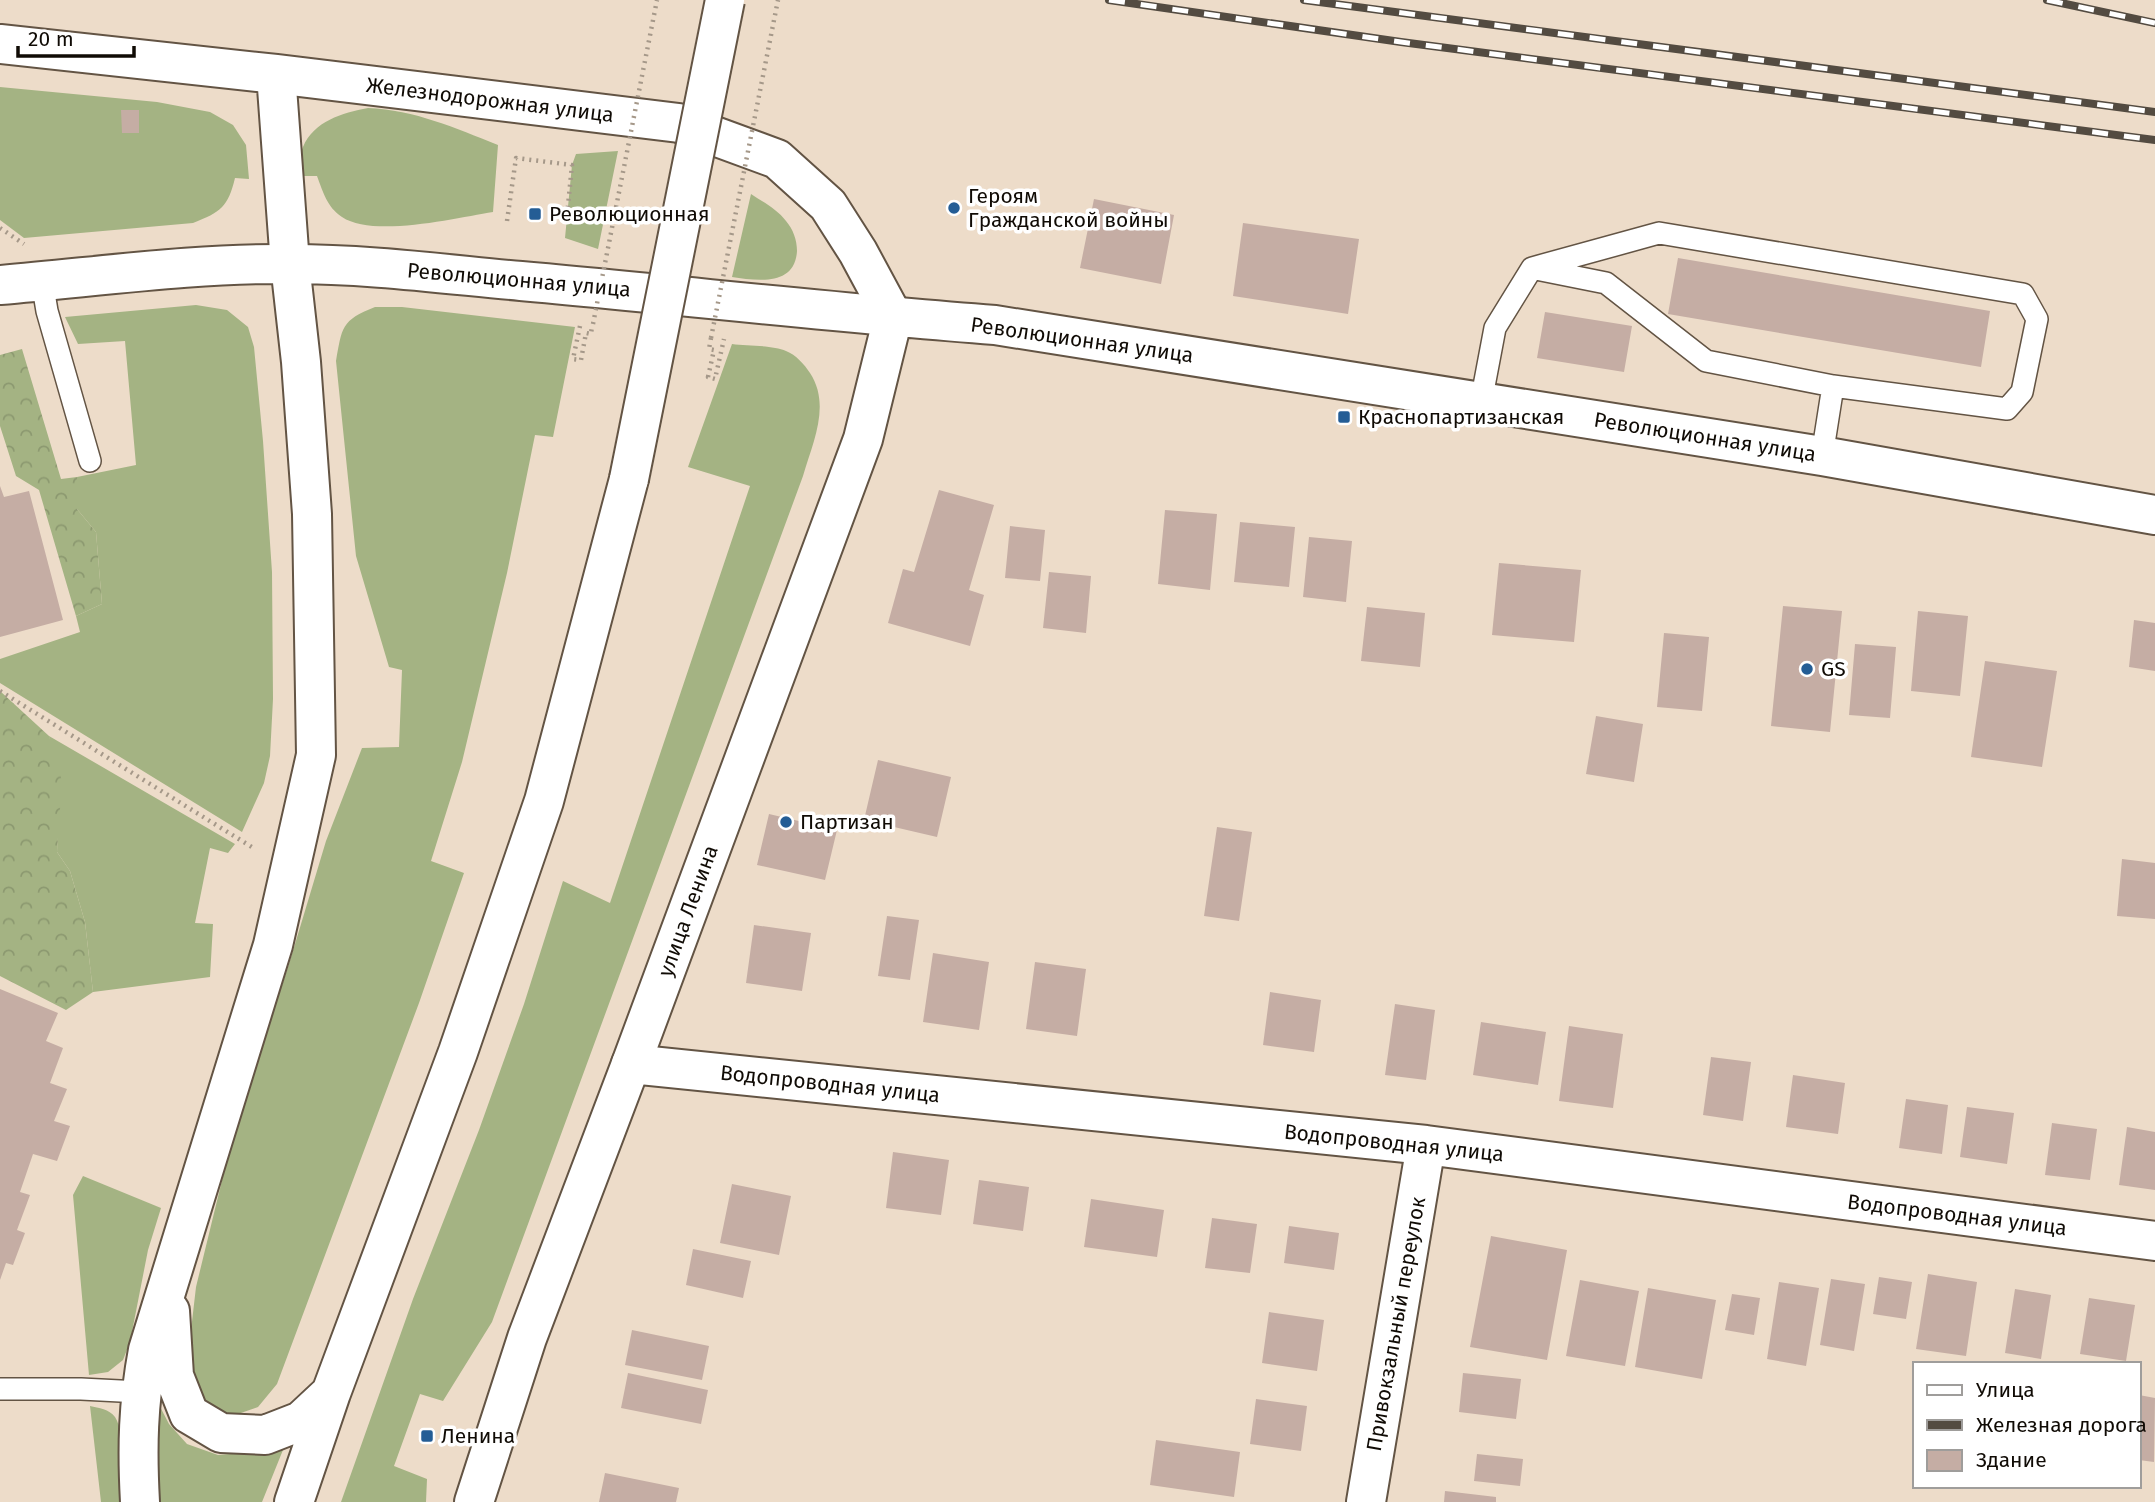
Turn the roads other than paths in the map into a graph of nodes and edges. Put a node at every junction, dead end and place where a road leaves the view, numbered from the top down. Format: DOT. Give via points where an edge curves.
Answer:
graph roads {
  1 [pos="725,0"];
  2 [pos="0,44"];
  3 [pos="276,74"];
  4 [pos="290,264"];
  5 [pos="1532,268"];
  6 [pos="43,281"];
  7 [pos="0,285"];
  8 [pos="894,317"];
  9 [pos="1833,386"];
  10 [pos="1480,402"];
  11 [pos="1822,456"];
  12 [pos="90,461"];
  13 [pos="2155,515"];
  14 [pos="631,1064"];
  15 [pos="1426,1145"];
  16 [pos="2155,1241"];
  17 [pos="169,1284"];
  18 [pos="0,1389"];
  19 [pos="140,1392"];
  20 [pos="331,1393"];
  21 [pos="140,1502"];
  22 [pos="294,1502"];
  23 [pos="474,1502"];
  24 [pos="1366,1502"];
  1 -- 20 [label="main road, bridge" via="629,479 544,801 458,1052"];
  2 -- 3 [label="main road, Железнодорожная улица"];
  3 -- 4 [label="main road"];
  3 -- 8 [label="main road, Железнодорожная улица" via="679,123 777,159 828,205"];
  4 -- 6 [label="main road, Революционная улица" via="192,267"];
  4 -- 8 [label="main road, Революционная улица" via="420,271"];
  4 -- 17 [label="main road" via="312,514 316,755 273,944"];
  5 -- 9 [label="lane" via="1606,283 1706,361"];
  5 -- 9 [label="lane" via="1659,233 2023,294 2037,319 2022,392 2007,409"];
  5 -- 10 [label="lane" via="1495,328"];
  6 -- 7 [label="main road, Революционная улица"];
  6 -- 12 [label="lane" via="47,311"];
  8 -- 10 [label="main road, Революционная улица" via="995,325"];
  8 -- 14 [label="main road, улица Ленина" via="863,439"];
  9 -- 11 [label="lane"];
  10 -- 11 [label="main road, Революционная улица"];
  11 -- 13 [label="main road, Революционная улица"];
  14 -- 15 [label="main road, Водопроводная улица"];
  14 -- 23 [label="main road, улица Ленина" via="527,1338"];
  15 -- 16 [label="main road, Водопроводная улица"];
  15 -- 24 [label="main road, Привокзальный переулок"];
  17 -- 19 [label="main road"];
  17 -- 20 [label="main road" via="174,1376 189,1414 221,1433 265,1435 301,1421"];
  18 -- 19 [label="lane"];
  19 -- 21 [label="main road"];
  20 -- 22 [label="main road"];
}
